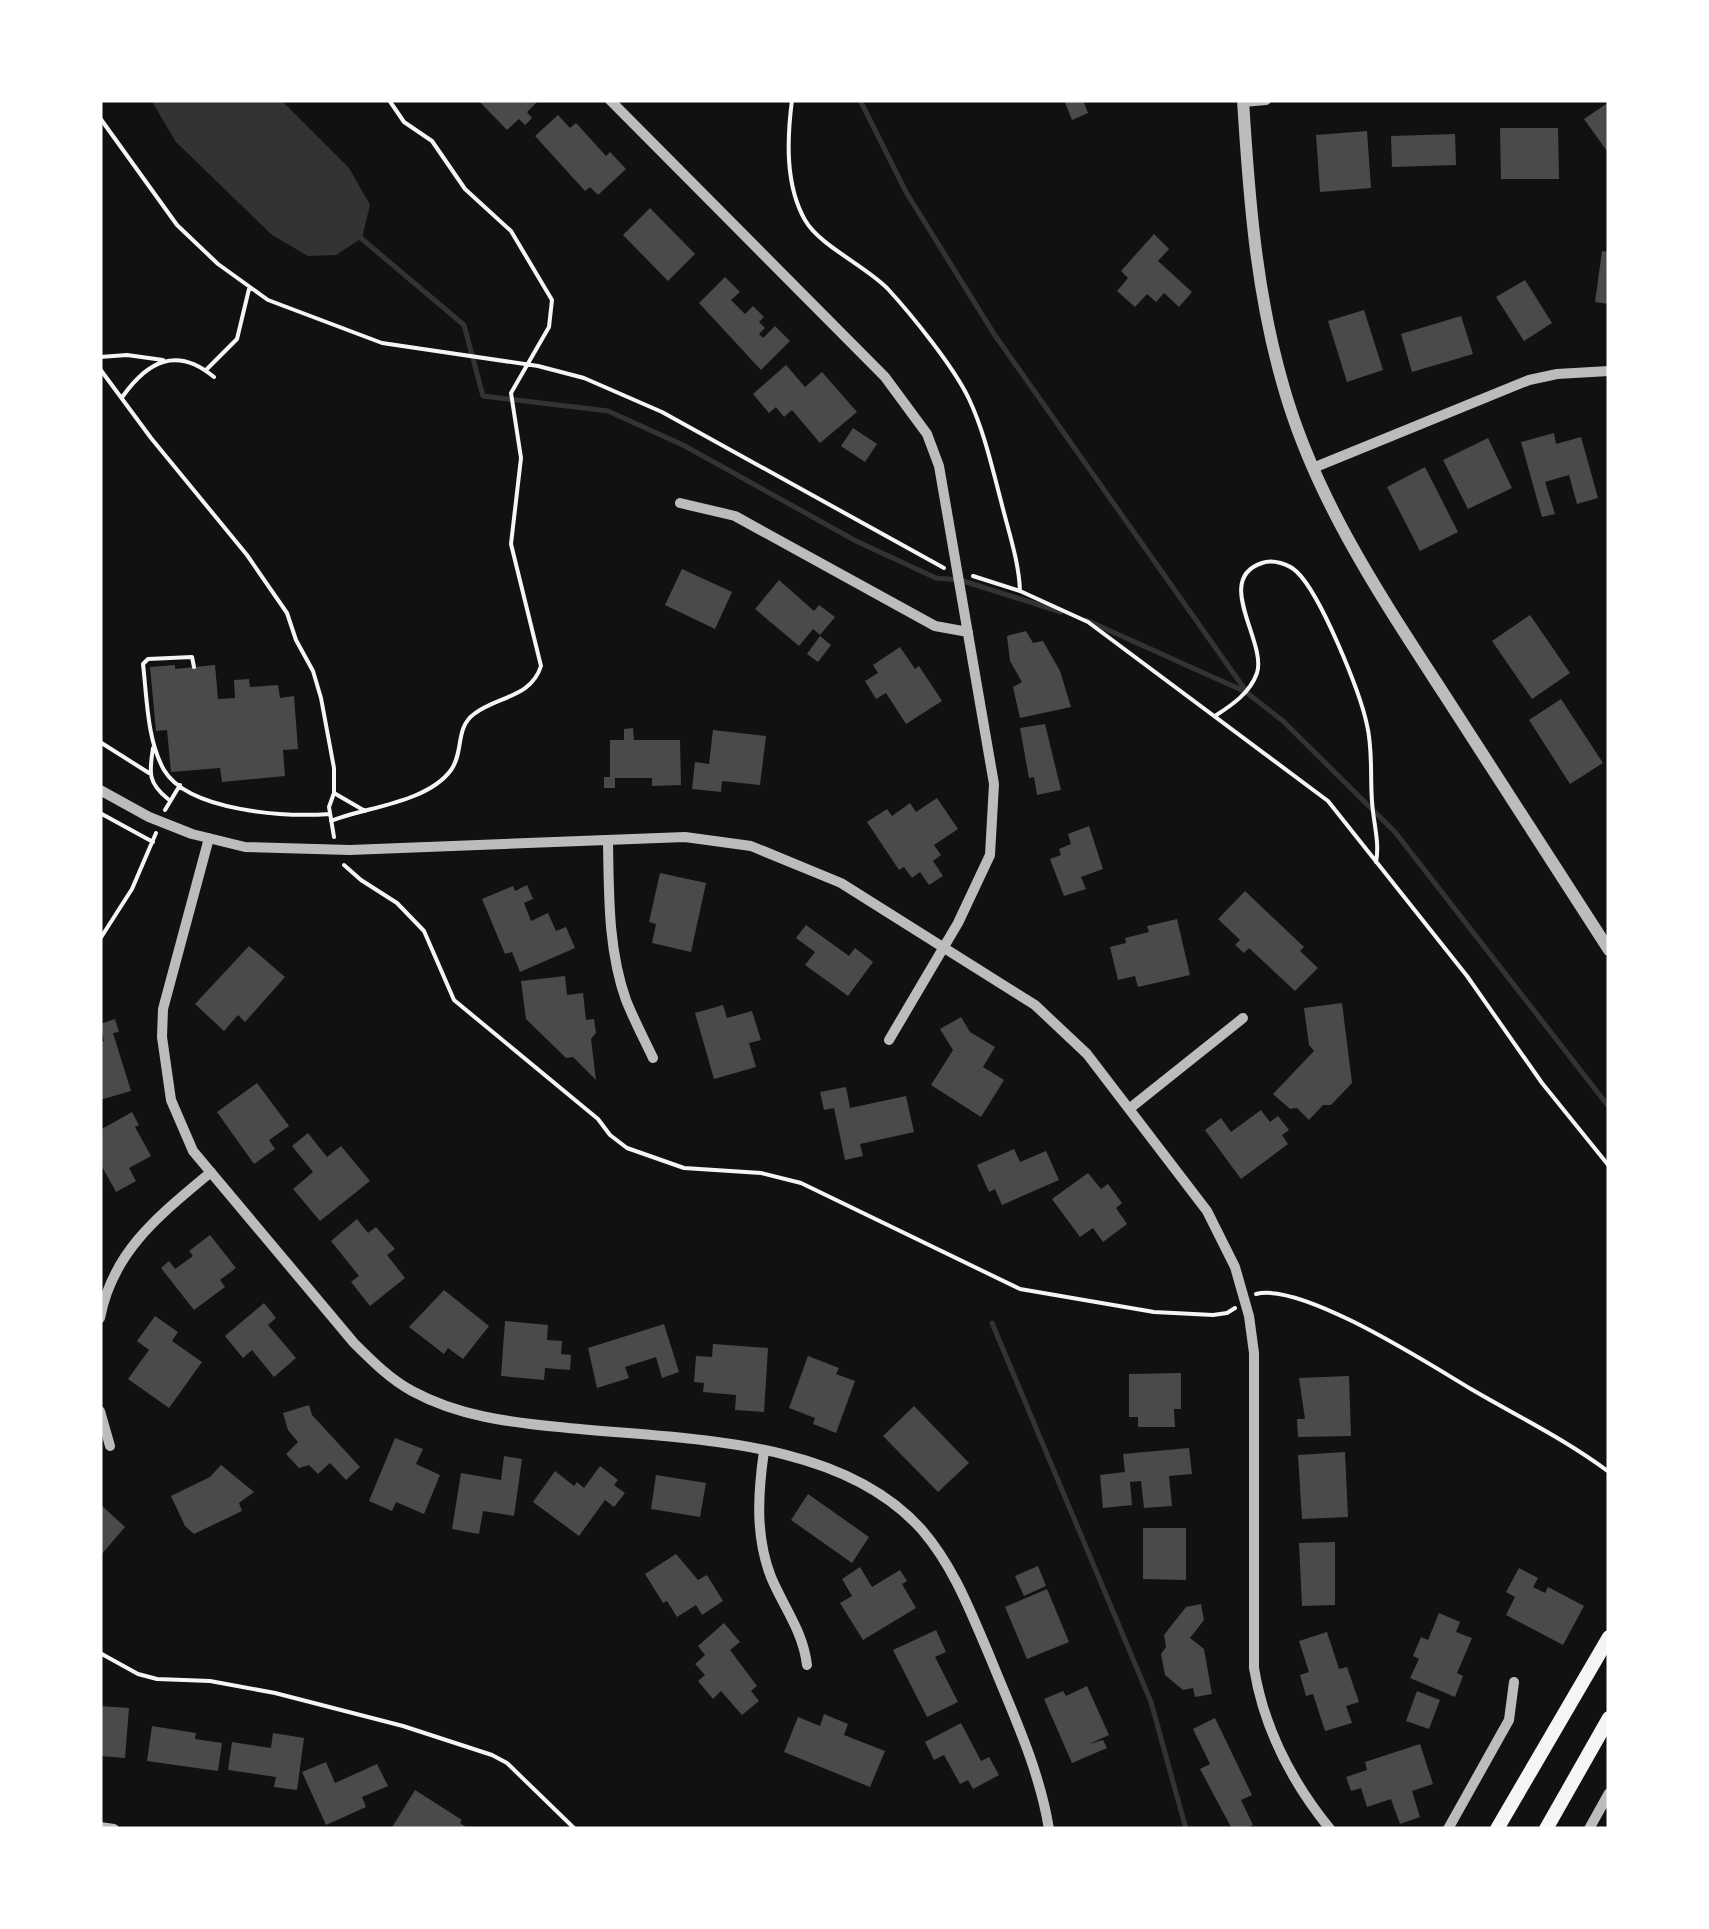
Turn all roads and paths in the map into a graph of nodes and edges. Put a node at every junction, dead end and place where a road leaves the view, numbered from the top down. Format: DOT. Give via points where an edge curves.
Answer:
graph roads {
  1 [pos="389,100"];
  2 [pos="610,100"];
  3 [pos="792,100"];
  4 [pos="1266,100"];
  5 [pos="1243,101"];
  6 [pos="249,289"];
  7 [pos="100,357"];
  8 [pos="163,360"];
  9 [pos="100,369"];
  10 [pos="206,370"];
  11 [pos="1609,371"];
  12 [pos="214,377"];
  13 [pos="122,398"];
  14 [pos="1313,468"];
  15 [pos="680,504"];
  16 [pos="1020,591"];
  17 [pos="968,632"];
  18 [pos="194,667"];
  19 [pos="1215,716"];
  20 [pos="100,742"];
  21 [pos="154,743"];
  22 [pos="148,773"];
  23 [pos="180,785"];
  24 [pos="100,790"];
  25 [pos="334,794"];
  26 [pos="168,799"];
  27 [pos="364,810"];
  28 [pos="100,813"];
  29 [pos="331,818"];
  30 [pos="161,822"];
  31 [pos="209,838"];
  32 [pos="152,842"];
  33 [pos="608,842"];
  34 [pos="337,851"];
  35 [pos="1376,862"];
  36 [pos="100,939"];
  37 [pos="943,949"];
  38 [pos="1609,950"];
  39 [pos="1243,1018"];
  40 [pos="889,1040"];
  41 [pos="653,1058"];
  42 [pos="1130,1109"];
  43 [pos="211,1172"];
  44 [pos="1246,1300"];
  45 [pos="100,1318"];
  46 [pos="100,1411"];
  47 [pos="110,1446"];
  48 [pos="764,1451"];
  49 [pos="1609,1472"];
  50 [pos="1609,1638"];
  51 [pos="100,1653"];
  52 [pos="806,1666"];
  53 [pos="1514,1682"];
  54 [pos="1609,1718"];
  55 [pos="1609,1793"];
  56 [pos="100,1826"];
  57 [pos="114,1829"];
  58 [pos="575,1829"];
  59 [pos="1049,1829"];
  60 [pos="1330,1829"];
  61 [pos="1448,1829"];
  62 [pos="1497,1829"];
  63 [pos="1546,1829"];
  64 [pos="1589,1829"];
  1 -- 27 [label="path" via="404,122 432,141 465,189 511,231 552,300 548,326 511,393 521,458 511,544 541,666 529,686 465,722 458,758 445,776 398,802"];
  2 -- 17 [label="street" via="909,406 939,466"];
  3 -- 16 [label="path" via="788,146 803,217 886,287 962,385 994,474"];
  4 -- 5 [label="street"];
  5 -- 14 [label="street" via="1261,291 1284,388"];
  6 -- 10 [label="path" via="237,339"];
  7 -- 8 [label="path"];
  8 -- 10 [label="path"];
  8 -- 13 [label="path"];
  9 -- 13 [label="path"];
  10 -- 12 [label="path"];
  11 -- 14 [label="street" via="1557,374 1513,386"];
  13 -- 25 [label="path" via="287,613 321,698"];
  14 -- 38 [label="street" via="1384,601"];
  15 -- 17 [label="street" via="736,516 935,626"];
  17 -- 37 [label="street" via="994,784 990,855"];
  18 -- 21 [label="path" via="192,657 144,661"];
  19 -- 35 [label="path" via="1246,692 1259,664 1241,600 1244,578 1266,561 1288,566 1318,604 1364,714"];
  20 -- 22 [label="path"];
  21 -- 22 [label="path"];
  21 -- 23 [label="path" via="165,773"];
  22 -- 26 [label="path"];
  23 -- 26 [label="path"];
  23 -- 29 [label="path" via="244,810"];
  24 -- 30 [label="street"];
  25 -- 27 [label="path"];
  25 -- 29 [label="path"];
  26 -- 30 [label="path"];
  27 -- 29 [label="path"];
  28 -- 32 [label="path"];
  29 -- 34 [label="path"];
  30 -- 31 [label="street"];
  30 -- 32 [label="path"];
  31 -- 34 [label="street"];
  31 -- 43 [label="street" via="163,1009 162,1038 180,1125"];
  32 -- 36 [label="path"];
  33 -- 34 [label="street"];
  33 -- 37 [label="street" via="684,837 772,852 841,884"];
  33 -- 41 [label="street" via="618,973"];
  34 -- 44 [label="path" via="346,869 424,930 454,1000 627,1148 684,1168 801,1183 1020,1290 1184,1315 1227,1313"];
  37 -- 40 [label="street"];
  37 -- 42 [label="street" via="1035,1005"];
  39 -- 42 [label="street"];
  42 -- 44 [label="street" via="1207,1211"];
  43 -- 45 [label="street" via="133,1242"];
  43 -- 48 [label="street" via="376,1366 412,1391 495,1421"];
  44 -- 49 [label="path" via="1265,1292 1346,1318 1404,1346"];
  44 -- 60 [label="street" via="1254,1353 1254,1668 1271,1734"];
  46 -- 47 [label="street"];
  48 -- 52 [label="street" via="762,1542 771,1577 804,1642"];
  48 -- 59 [label="street" via="805,1458 857,1479 925,1533 967,1602 1037,1773"];
  50 -- 62 [label="main road"];
  51 -- 58 [label="path" via="157,1679 289,1696 492,1756"];
  53 -- 61 [label="street" via="1508,1720"];
  54 -- 63 [label="main road"];
  55 -- 64 [label="street"];
  56 -- 57 [label="street"];
}
